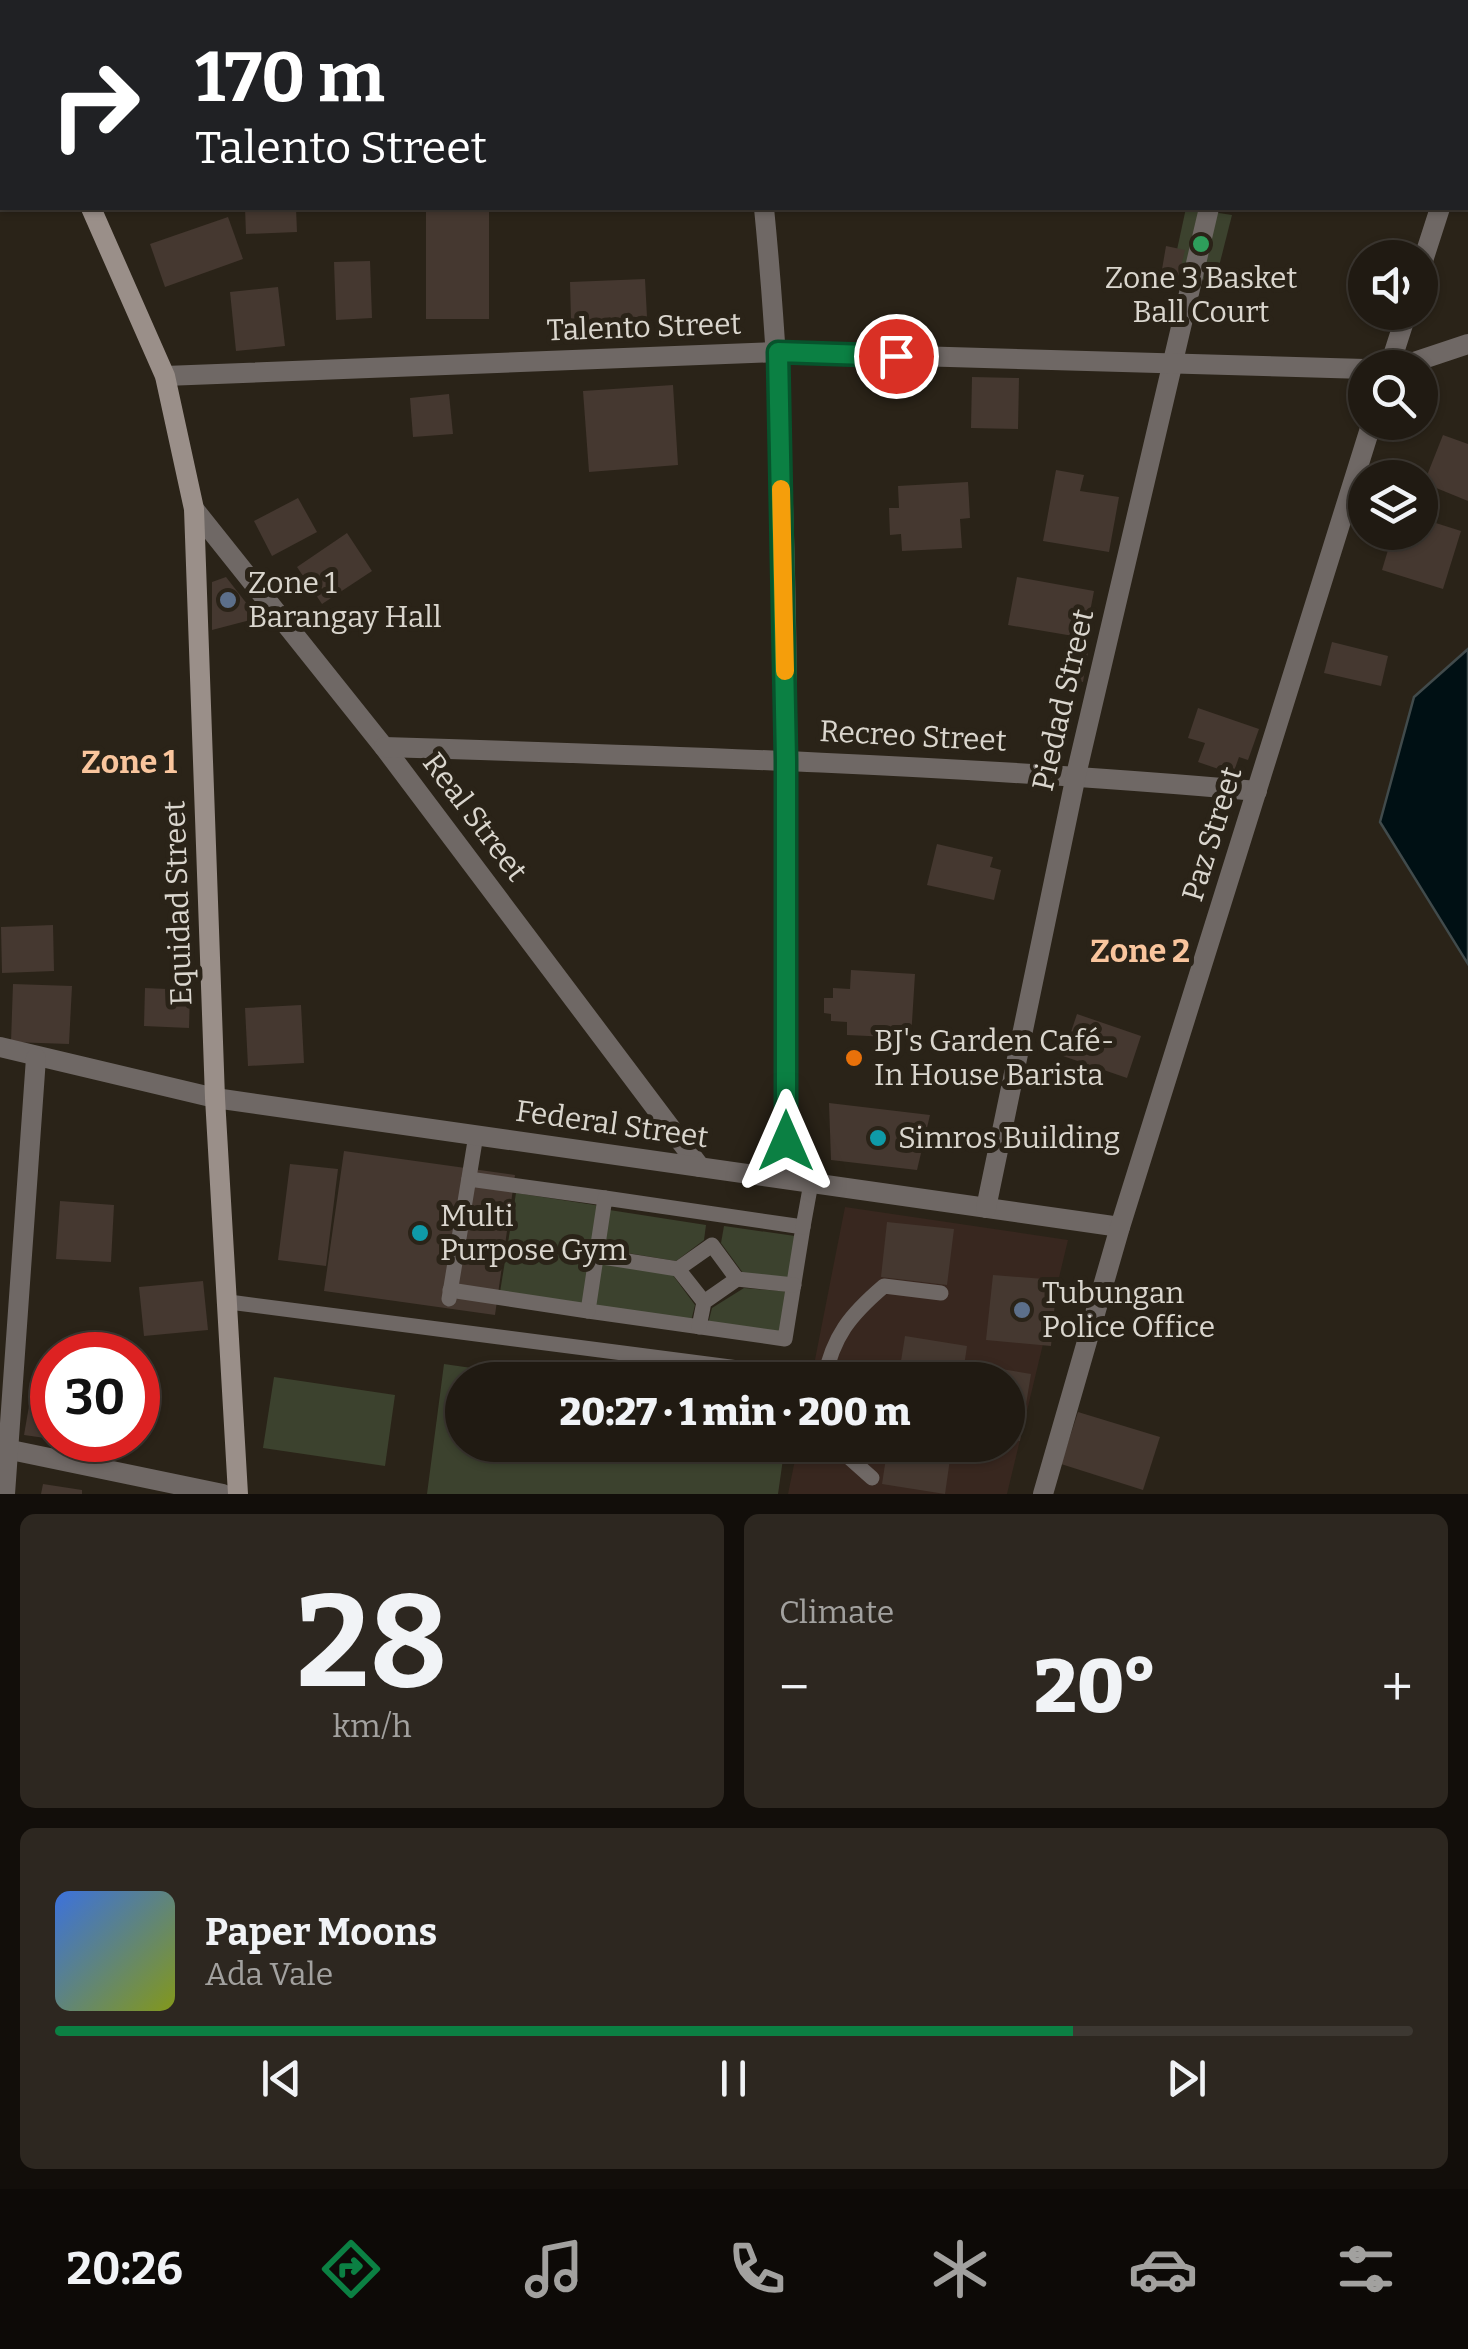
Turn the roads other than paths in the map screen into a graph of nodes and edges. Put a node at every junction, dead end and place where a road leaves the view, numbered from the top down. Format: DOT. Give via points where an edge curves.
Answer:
graph roads {
  1 [pos="92,210"];
  2 [pos="764,210"];
  3 [pos="1209,210"];
  4 [pos="1439,210"];
  5 [pos="1430,240"];
  6 [pos="1468,344"];
  7 [pos="778,352"];
  8 [pos="1438,354"];
  9 [pos="1171,366"];
  10 [pos="1348,370"];
  11 [pos="165,376"];
  12 [pos="1366,440"];
  13 [pos="194,509"];
  14 [pos="384,747"];
  15 [pos="786,760"];
  16 [pos="1076,775"];
  17 [pos="1257,791"];
  18 [pos="0,1047"];
  19 [pos="36,1058"];
  20 [pos="215,1098"];
  21 [pos="476,1135"];
  22 [pos="700,1167"];
  23 [pos="469,1179"];
  24 [pos="786,1180"];
  25 [pos="811,1183"];
  26 [pos="605,1198"];
  27 [pos="986,1208"];
  28 [pos="717,1214"];
  29 [pos="804,1227"];
  30 [pos="1120,1227"];
  31 [pos="712,1244"];
  32 [pos="596,1256"];
  33 [pos="678,1269"];
  34 [pos="737,1278"];
  35 [pos="794,1285"];
  36 [pos="942,1293"];
  37 [pos="229,1302"];
  38 [pos="704,1302"];
  39 [pos="588,1311"];
  40 [pos="698,1327"];
  41 [pos="687,1362"];
  42 [pos="827,1362"];
  43 [pos="6,1448"];
  44 [pos="854,1462"];
  45 [pos="872,1478"];
  46 [pos="4,1494"];
  47 [pos="223,1494"];
  48 [pos="238,1494"];
  49 [pos="1043,1494"];
  1 -- 11 [label="main road, Equidad Street"];
  2 -- 7 [label="street"];
  3 -- 9 [label="street, Piedad Street"];
  4 -- 5 [label="street"];
  6 -- 8 [label="street"];
  7 -- 9 [label="street, Talento Street"];
  7 -- 11 [label="street, Talento Street"];
  7 -- 15 [label="street"];
  9 -- 10 [label="street, Talento Street"];
  9 -- 16 [label="street, Piedad Street"];
  11 -- 13 [label="main road, Equidad Street"];
  12 -- 17 [label="street, Paz Street"];
  13 -- 14 [label="street, Real Street"];
  13 -- 20 [label="main road, Equidad Street"];
  14 -- 15 [label="street, Recreo Street"];
  14 -- 22 [label="street, Real Street"];
  15 -- 16 [label="street, Recreo Street"];
  15 -- 24 [label="street"];
  16 -- 17 [label="street, Recreo Street"];
  16 -- 27 [label="street, Piedad Street"];
  17 -- 30 [label="street, Paz Street"];
  18 -- 19 [label="street, Federal Street"];
  19 -- 20 [label="street, Federal Street"];
  19 -- 43 [label="street"];
  20 -- 21 [label="street, Federal Street"];
  20 -- 37 [label="main road, Equidad Street"];
  21 -- 22 [label="street, Federal Street"];
  21 -- 23 [label="lane"];
  22 -- 24 [label="street, Federal Street"];
  23 -- 26 [label="lane"];
  23 -- 39 [label="lane" via="449,1294"];
  24 -- 25 [label="street, Federal Street"];
  25 -- 27 [label="street, Federal Street"];
  25 -- 29 [label="lane"];
  26 -- 28 [label="lane"];
  26 -- 32 [label="lane"];
  27 -- 30 [label="street, Federal Street"];
  28 -- 29 [label="lane"];
  28 -- 31 [label="lane"];
  29 -- 35 [label="lane"];
  30 -- 49 [label="street, Paz Street"];
  31 -- 33 [label="lane"];
  31 -- 34 [label="lane"];
  32 -- 33 [label="lane"];
  32 -- 39 [label="lane"];
  33 -- 38 [label="lane"];
  34 -- 35 [label="lane"];
  34 -- 38 [label="lane"];
  35 -- 40 [label="lane" via="785,1339"];
  36 -- 42 [label="lane" via="884,1286 851,1314 831,1343"];
  37 -- 41 [label="lane"];
  37 -- 48 [label="main road, Equidad Street"];
  38 -- 40 [label="lane"];
  39 -- 40 [label="lane"];
  43 -- 46 [label="street"];
  43 -- 47 [label="street"];
  44 -- 45 [label="lane"];
}
